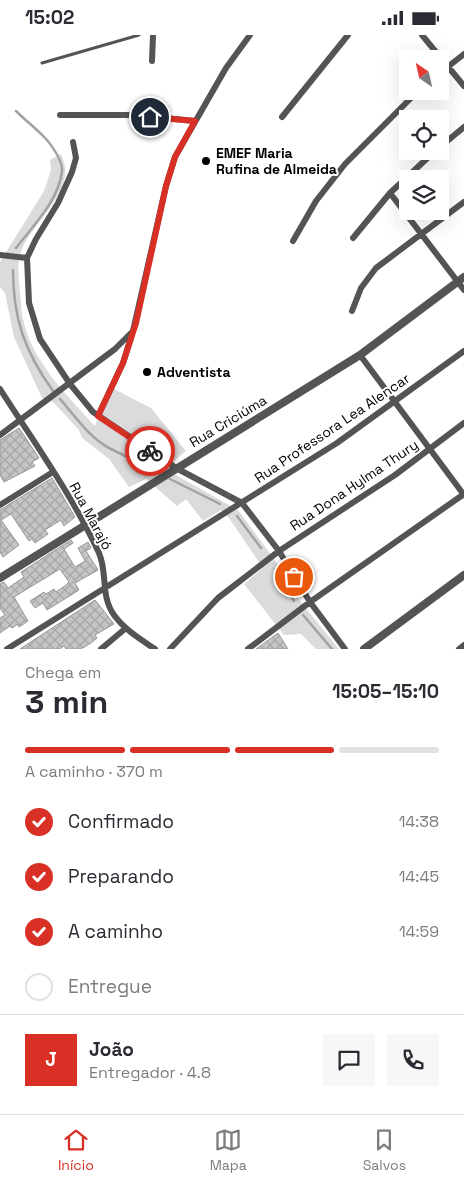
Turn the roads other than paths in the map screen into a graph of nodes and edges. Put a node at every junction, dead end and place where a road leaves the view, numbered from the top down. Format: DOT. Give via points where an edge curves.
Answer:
graph roads {
  1 [pos="139,35"];
  2 [pos="153,35"];
  3 [pos="250,35"];
  4 [pos="348,35"];
  5 [pos="422,35"];
  6 [pos="436,50"];
  7 [pos="464,54"];
  8 [pos="152,61"];
  9 [pos="42,63"];
  10 [pos="449,65"];
  11 [pos="464,86"];
  12 [pos="409,100"];
  13 [pos="60,115"];
  14 [pos="282,117"];
  15 [pos="195,121"];
  16 [pos="464,127"];
  17 [pos="449,140"];
  18 [pos="73,141"];
  19 [pos="425,160"];
  20 [pos="390,193"];
  21 [pos="464,202"];
  22 [pos="422,233"];
  23 [pos="353,239"];
  24 [pos="293,241"];
  25 [pos="0,255"];
  26 [pos="27,257"];
  27 [pos="461,279"];
  28 [pos="464,290"];
  29 [pos="352,311"];
  30 [pos="133,331"];
  31 [pos="464,351"];
  32 [pos="360,355"];
  33 [pos="70,384"];
  34 [pos="0,389"];
  35 [pos="396,402"];
  36 [pos="98,416"];
  37 [pos="21,421"];
  38 [pos="464,423"];
  39 [pos="0,435"];
  40 [pos="430,448"];
  41 [pos="176,468"];
  42 [pos="53,472"];
  43 [pos="464,495"];
  44 [pos="242,503"];
  45 [pos="0,505"];
  46 [pos="84,525"];
  47 [pos="279,551"];
  48 [pos="464,575"];
  49 [pos="0,578"];
  50 [pos="104,588"];
  51 [pos="310,602"];
  52 [pos="126,629"];
  53 [pos="464,645"];
  54 [pos="7,649"];
  55 [pos="101,649"];
  56 [pos="155,649"];
  57 [pos="170,649"];
  58 [pos="248,649"];
  59 [pos="345,649"];
  60 [pos="364,649"];
  61 [pos="459,649"];
  1 -- 9 [label="lane"];
  2 -- 8 [label="street"];
  3 -- 15 [label="street"];
  4 -- 14 [label="street"];
  5 -- 6 [label="street"];
  7 -- 10 [label="street"];
  10 -- 11 [label="street"];
  12 -- 24 [label="street" via="345,164 316,201"];
  13 -- 15 [label="street" via="134,115"];
  15 -- 30 [label="street" via="175,157 166,186"];
  16 -- 17 [label="street"];
  18 -- 26 [label="street" via="76,157 72,171"];
  19 -- 20 [label="street"];
  20 -- 22 [label="street"];
  20 -- 23 [label="street"];
  21 -- 22 [label="street"];
  22 -- 27 [label="street"];
  22 -- 29 [label="street" via="376,268 361,288"];
  25 -- 26 [label="street"];
  26 -- 33 [label="street" via="29,303 34,322 40,339"];
  27 -- 28 [label="street"];
  27 -- 32 [label="street, Rua Criciúma"];
  30 -- 33 [label="street"];
  30 -- 36 [label="street" via="123,363"];
  31 -- 35 [label="street, Rua Professora Lea Alencar"];
  32 -- 35 [label="street"];
  32 -- 41 [label="street, Rua Criciúma"];
  33 -- 36 [label="street"];
  33 -- 37 [label="street"];
  34 -- 37 [label="street, Rua Marajó"];
  35 -- 40 [label="street"];
  35 -- 44 [label="street, Rua Professora Lea Alencar"];
  36 -- 41 [label="street"];
  37 -- 39 [label="street"];
  37 -- 42 [label="street, Rua Marajó"];
  38 -- 40 [label="street, Rua Dona Hylma Thury"];
  40 -- 43 [label="street"];
  40 -- 47 [label="street, Rua Dona Hylma Thury" via="338,514"];
  41 -- 44 [label="street"];
  41 -- 46 [label="street, Rua Criciúma"];
  42 -- 45 [label="street"];
  42 -- 46 [label="street, Rua Marajó"];
  43 -- 51 [label="street"];
  44 -- 47 [label="street"];
  44 -- 50 [label="street, Rua Professora Lea Alencar"];
  46 -- 49 [label="street, Rua Criciúma"];
  46 -- 50 [label="street, Rua Marajó" via="102,564"];
  47 -- 51 [label="street"];
  47 -- 57 [label="street, Rua Dona Hylma Thury" via="218,598"];
  48 -- 60 [label="street"];
  50 -- 52 [label="street, Rua Marajó" via="113,614"];
  50 -- 54 [label="street, Rua Professora Lea Alencar"];
  51 -- 58 [label="street"];
  51 -- 59 [label="street"];
  52 -- 55 [label="street"];
  52 -- 56 [label="street, Rua Marajó"];
  53 -- 61 [label="street"];
}
